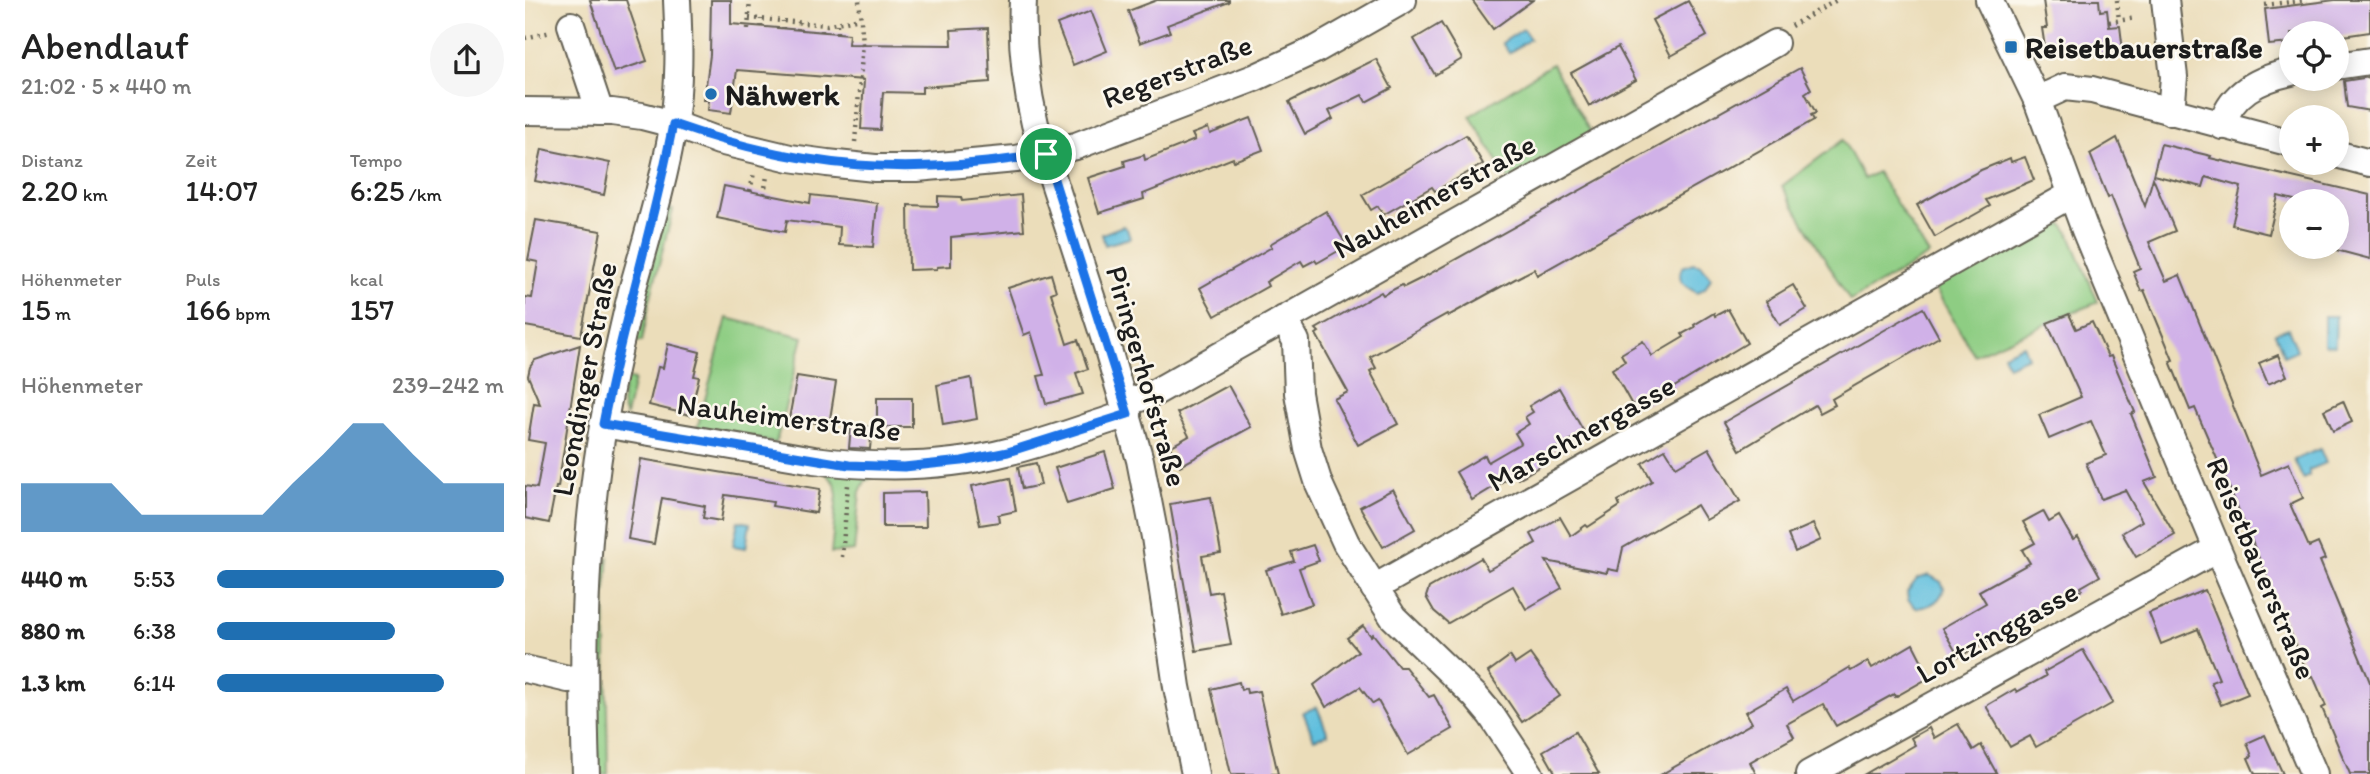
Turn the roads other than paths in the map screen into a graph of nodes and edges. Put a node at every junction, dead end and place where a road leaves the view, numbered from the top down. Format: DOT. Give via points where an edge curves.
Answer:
graph roads {
  1 [pos="677,0"];
  2 [pos="1023,0"];
  3 [pos="1403,0"];
  4 [pos="1989,0"];
  5 [pos="2165,0"];
  6 [pos="571,25"];
  7 [pos="1780,36"];
  8 [pos="2370,61"];
  9 [pos="2349,64"];
  10 [pos="2279,75"];
  11 [pos="2037,100"];
  12 [pos="525,111"];
  13 [pos="600,112"];
  14 [pos="2171,112"];
  15 [pos="673,124"];
  16 [pos="2221,126"];
  17 [pos="2279,140"];
  18 [pos="1046,154"];
  19 [pos="2349,158"];
  20 [pos="2370,163"];
  21 [pos="2072,194"];
  22 [pos="1284,319"];
  23 [pos="1126,408"];
  24 [pos="603,424"];
  25 [pos="2217,549"];
  26 [pos="1374,588"];
  27 [pos="525,669"];
  28 [pos="583,677"];
  29 [pos="586,774"];
  30 [pos="1195,774"];
  31 [pos="1530,774"];
  32 [pos="1809,774"];
  33 [pos="2313,774"];
  1 -- 15 [label="street, Leondinger Straße" via="679,53"];
  2 -- 18 [label="street, Piringerhofstraße" via="1027,88"];
  3 -- 18 [label="street, Regerstraße" via="1258,76"];
  4 -- 11 [label="street, Reisetbauerstraße"];
  5 -- 14 [label="street" via="2174,77"];
  6 -- 13 [label="street"];
  7 -- 22 [label="street, Nauheimerstraße"];
  8 -- 9 [label="street"];
  10 -- 16 [label="street" via="2237,97"];
  11 -- 14 [label="street" via="2065,87"];
  11 -- 21 [label="street, Reisetbauerstraße"];
  12 -- 13 [label="street, Regerstraße"];
  13 -- 15 [label="street, Regerstraße"];
  14 -- 16 [label="street"];
  15 -- 18 [label="street, Regerstraße" via="790,158 875,168 967,165"];
  15 -- 24 [label="street, Leondinger Straße"];
  16 -- 17 [label="street"];
  18 -- 23 [label="street, Piringerhofstraße"];
  19 -- 20 [label="street"];
  21 -- 25 [label="street, Reisetbauerstraße"];
  21 -- 26 [label="street, Marschnergasse"];
  22 -- 23 [label="street, Nauheimerstraße"];
  22 -- 26 [label="street" via="1296,341 1302,425 1319,484 1346,543"];
  23 -- 24 [label="street, Nauheimerstraße" via="1041,443 962,461 904,467 849,465"];
  23 -- 30 [label="street, Piringerhofstraße" via="1155,537"];
  24 -- 28 [label="street, Leondinger Straße" via="587,554"];
  25 -- 32 [label="street, Lortzinggasse"];
  25 -- 33 [label="street, Reisetbauerstraße"];
  26 -- 31 [label="street" via="1403,629 1491,715"];
  27 -- 28 [label="street" via="569,679"];
  28 -- 29 [label="street, Leondinger Straße"];
}
